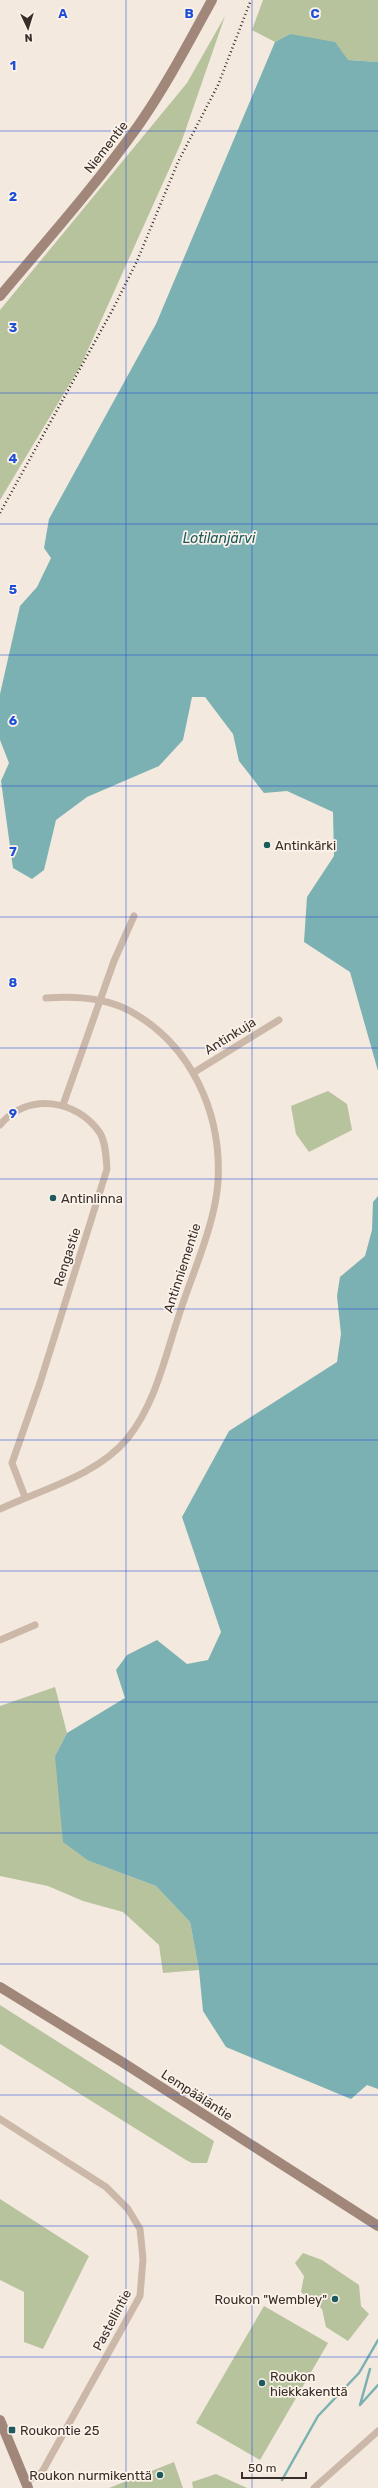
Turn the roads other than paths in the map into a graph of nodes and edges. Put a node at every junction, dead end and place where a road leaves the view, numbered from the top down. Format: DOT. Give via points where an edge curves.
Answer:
graph roads {
  1 [pos="212,0"];
  2 [pos="0,296"];
  3 [pos="134,916"];
  4 [pos="46,998"];
  5 [pos="101,1002"];
  6 [pos="279,1020"];
  7 [pos="193,1072"];
  8 [pos="63,1105"];
  9 [pos="0,1125"];
  10 [pos="25,1497"];
  11 [pos="0,1508"];
  12 [pos="35,1625"];
  13 [pos="0,1640"];
  14 [pos="0,1987"];
  15 [pos="0,2119"];
  16 [pos="378,2226"];
  17 [pos="0,2420"];
  18 [pos="378,2431"];
  19 [pos="27,2485"];
  20 [pos="314,2488"];
  1 -- 2 [label="main road, Niementie" via="139,125"];
  3 -- 5 [label="street" via="114,961"];
  4 -- 5 [label="street, Antinniementie" via="80,998"];
  5 -- 7 [label="street, Antinniementie" via="129,1010 151,1025 178,1051"];
  5 -- 8 [label="street" via="90,1025"];
  6 -- 7 [label="street, Antinkuja"];
  7 -- 10 [label="street, Antinniementie" via="204,1092 212,1118 218,1155 218,1184 211,1216 149,1403 140,1423 111,1456 89,1469"];
  8 -- 9 [label="street, Rengastie" via="45,1102 26,1105 7,1116"];
  8 -- 10 [label="street, Rengastie" via="87,1119 100,1134 106,1151 107,1169 40,1383 12,1463"];
  10 -- 11 [label="street, Antinniementie"];
  12 -- 13 [label="street"];
  14 -- 16 [label="main road, Lempääläntie"];
  15 -- 19 [label="street, Pastellintie" via="106,2187 128,2209 140,2229 143,2259 140,2296 42,2472"];
  17 -- 19 [label="main road"];
  18 -- 20 [label="street"];
}
